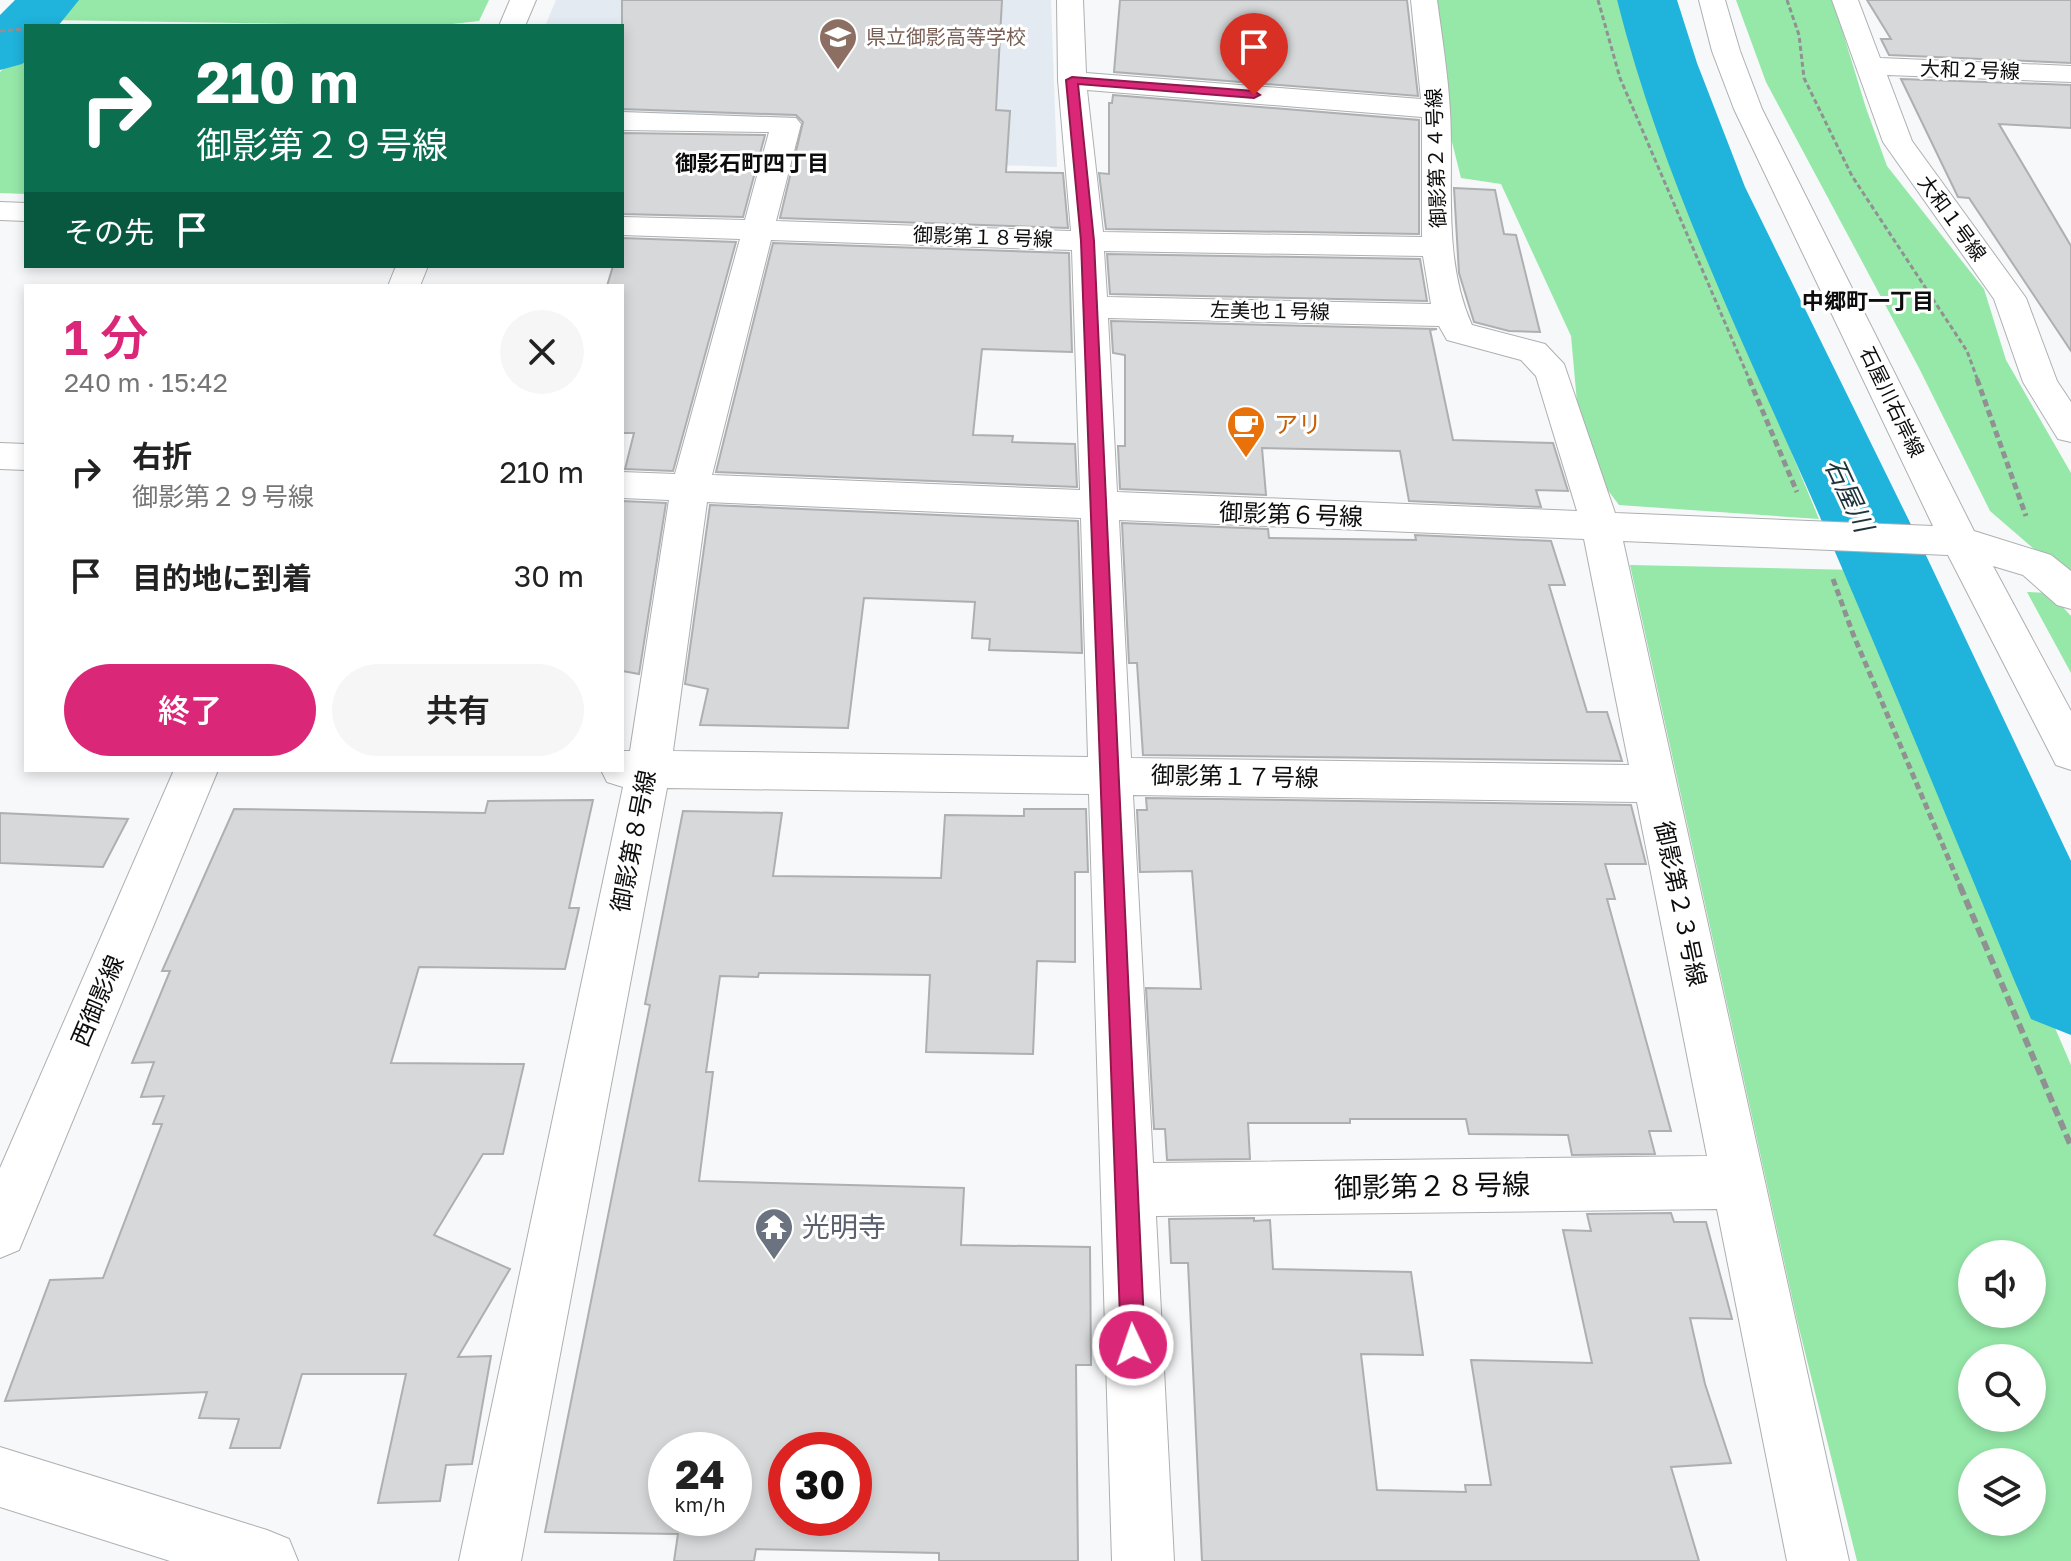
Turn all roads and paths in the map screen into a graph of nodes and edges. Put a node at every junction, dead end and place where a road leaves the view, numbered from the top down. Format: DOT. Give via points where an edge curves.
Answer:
graph roads {
  1 [pos="523,0"];
  2 [pos="1070,0"];
  3 [pos="1424,0"];
  4 [pos="1712,0"];
  5 [pos="1787,0"];
  6 [pos="1845,0"];
  7 [pos="513,24"];
  8 [pos="24,29"];
  9 [pos="0,31"];
  10 [pos="1870,66"];
  11 [pos="2071,74"];
  12 [pos="1072,80"];
  13 [pos="1435,109"];
  14 [pos="624,121"];
  15 [pos="0,211"];
  16 [pos="24,212"];
  17 [pos="624,226"];
  18 [pos="759,230"];
  19 [pos="1088,241"];
  20 [pos="1439,247"];
  21 [pos="1091,307"];
  22 [pos="1449,315"];
  23 [pos="2071,430"];
  24 [pos="0,456"];
  25 [pos="24,457"];
  26 [pos="624,485"];
  27 [pos="690,488"];
  28 [pos="1097,507"];
  29 [pos="1601,527"];
  30 [pos="1960,541"];
  31 [pos="2037,565"];
  32 [pos="2071,594"];
  33 [pos="2071,752"];
  34 [pos="635,769"];
  35 [pos="195,772"];
  36 [pos="1108,775"];
  37 [pos="1655,784"];
  38 [pos="1738,1182"];
  39 [pos="1126,1190"];
  40 [pos="0,1231"];
  41 [pos="0,1477"];
  42 [pos="267,1561"];
  43 [pos="490,1561"];
  44 [pos="1143,1561"];
  45 [pos="1818,1561"];
  1 -- 7 [label="street"];
  2 -- 12 [label="street"];
  3 -- 13 [label="street, 御影第２４号線"];
  4 -- 30 [label="street, 石屋川右岸線" via="1748,109"];
  5 -- 31 [label="path" via="1799,35 1804,78 1852,176 1967,351 2041,557"];
  6 -- 10 [label="street, 大和１号線"];
  8 -- 9 [label="path"];
  10 -- 11 [label="street, 大和２号線"];
  10 -- 23 [label="street, 大和１号線" via="1898,142 2010,298 2040,382"];
  12 -- 13 [label="street"];
  12 -- 19 [label="street"];
  13 -- 20 [label="street, 御影第２４号線"];
  14 -- 18 [label="street, 御影第８号線" via="786,124"];
  15 -- 16 [label="street"];
  17 -- 18 [label="street, 御影第１８号線"];
  18 -- 19 [label="street, 御影第１８号線"];
  18 -- 27 [label="street, 御影第８号線"];
  19 -- 20 [label="street, 御影第１８号線"];
  19 -- 21 [label="street"];
  20 -- 22 [label="street, 御影第２４号線"];
  21 -- 22 [label="street, 左美也１号線"];
  21 -- 28 [label="street"];
  22 -- 29 [label="street, 御影第２３号線" via="1459,332 1533,352 1552,372"];
  24 -- 25 [label="street"];
  26 -- 27 [label="street, 御影第６号線"];
  27 -- 28 [label="street, 御影第６号線"];
  27 -- 34 [label="street, 御影第８号線"];
  28 -- 29 [label="street, 御影第６号線"];
  28 -- 36 [label="street"];
  29 -- 30 [label="street, 御影第６号線"];
  29 -- 37 [label="street, 御影第２３号線"];
  30 -- 31 [label="street, 御影第６号線"];
  30 -- 33 [label="street, 石屋川右岸線"];
  31 -- 32 [label="street"];
  34 -- 36 [label="street, 御影第１７号線"];
  34 -- 43 [label="street, 御影第８号線"];
  35 -- 40 [label="street, 西御影線"];
  36 -- 37 [label="street, 御影第１７号線"];
  36 -- 39 [label="street"];
  37 -- 38 [label="street, 御影第２３号線"];
  38 -- 39 [label="street, 御影第２８号線"];
  38 -- 45 [label="street, 御影第２３号線"];
  39 -- 44 [label="street"];
  41 -- 42 [label="street"];
}
